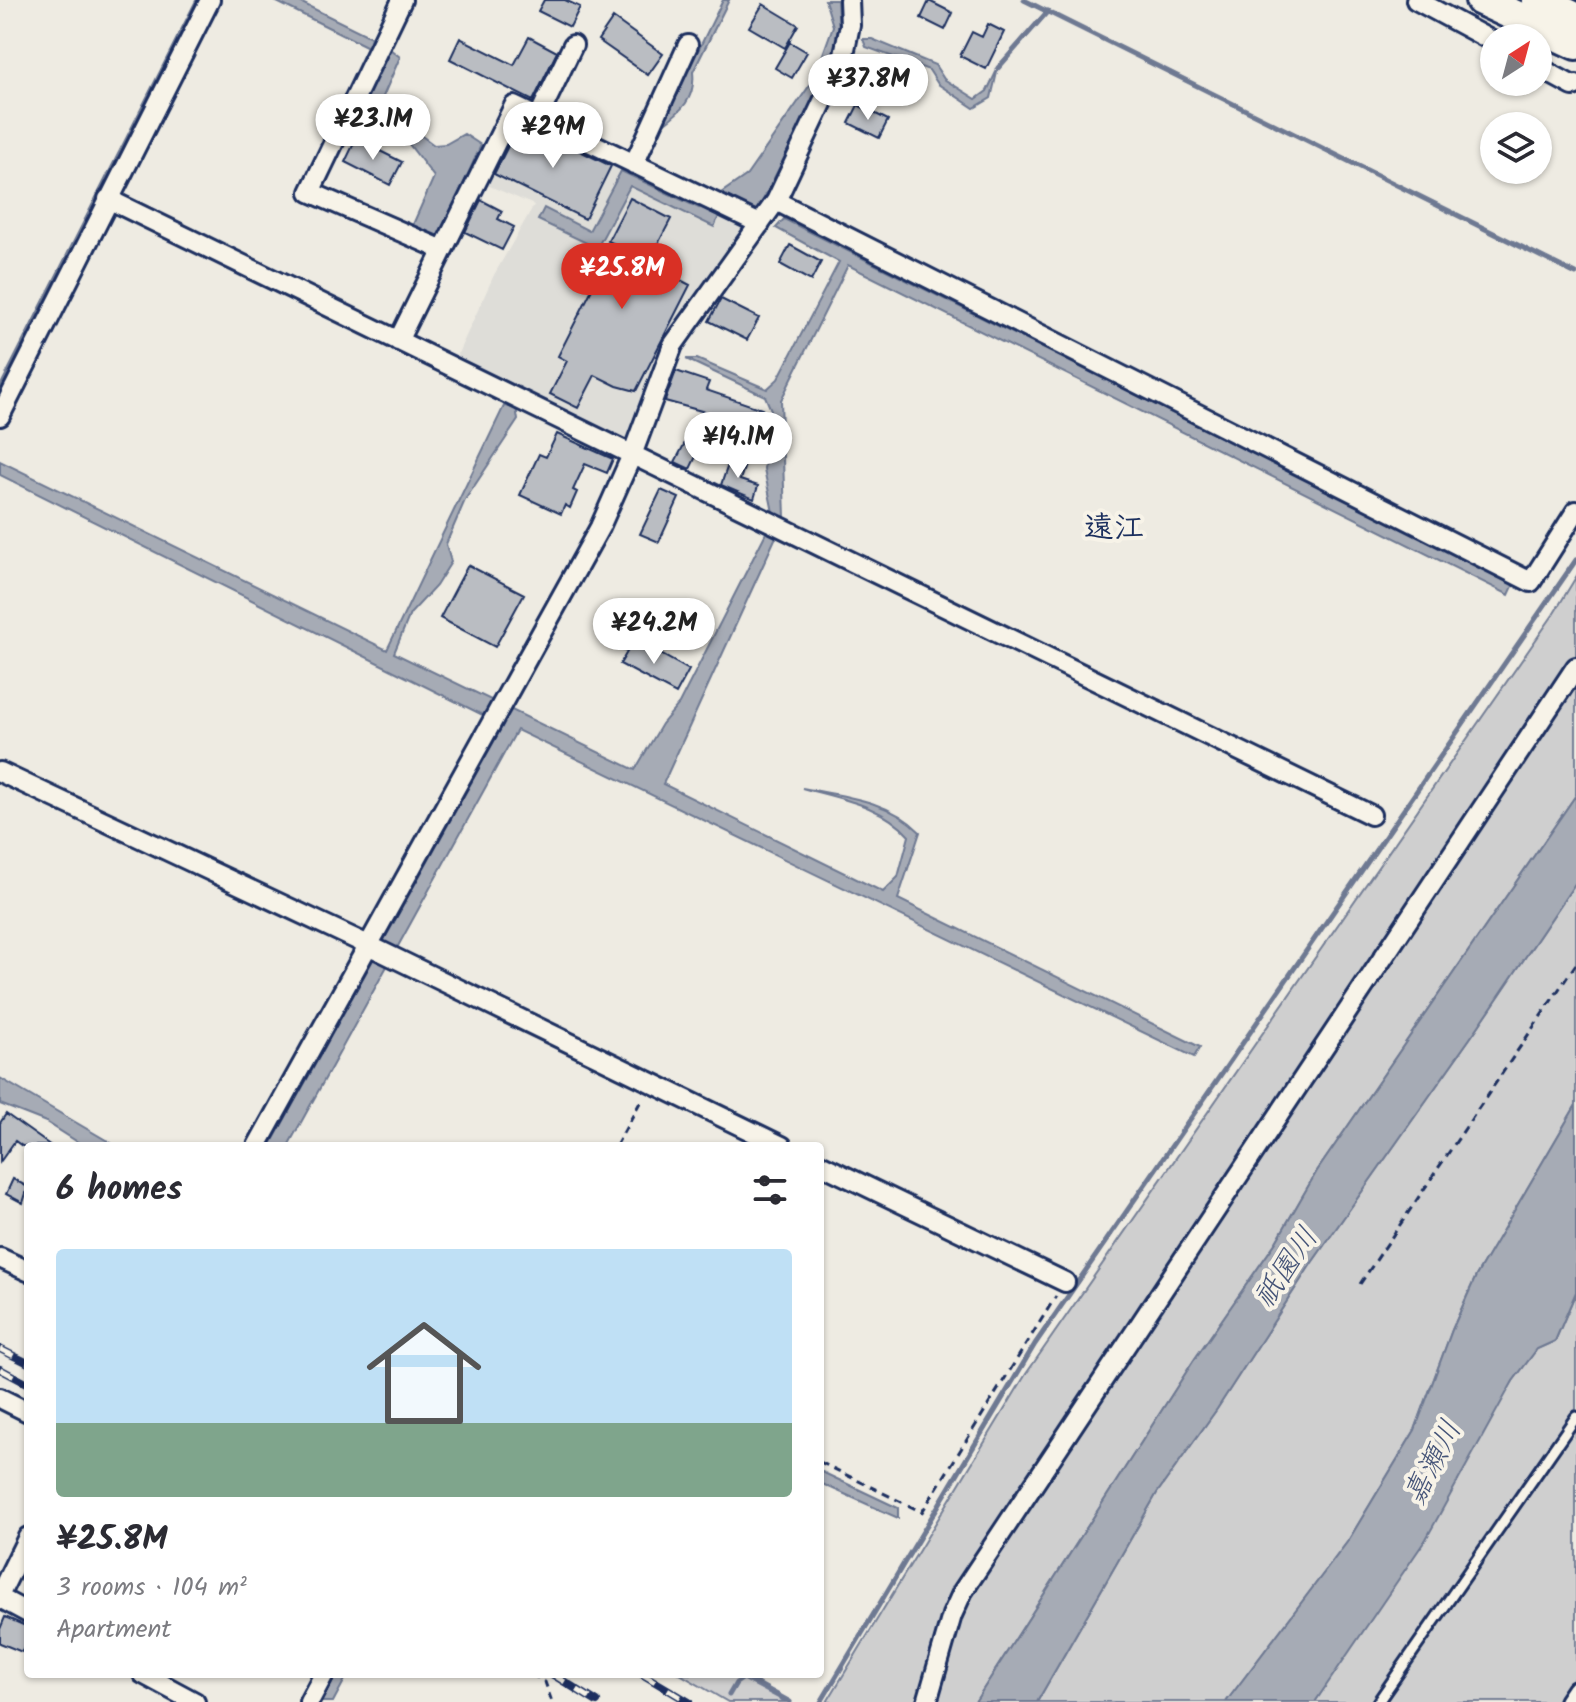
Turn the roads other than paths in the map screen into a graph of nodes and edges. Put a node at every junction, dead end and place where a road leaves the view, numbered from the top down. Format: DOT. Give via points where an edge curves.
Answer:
graph roads {
  1 [pos="210,0"];
  2 [pos="402,0"];
  3 [pos="849,0"];
  4 [pos="1416,0"];
  5 [pos="1481,0"];
  6 [pos="1541,11"];
  7 [pos="1576,18"];
  8 [pos="1480,34"];
  9 [pos="1576,44"];
  10 [pos="573,45"];
  11 [pos="688,45"];
  12 [pos="1552,75"];
  13 [pos="1576,85"];
  14 [pos="538,118"];
  15 [pos="634,164"];
  16 [pos="108,199"];
  17 [pos="776,201"];
  18 [pos="760,224"];
  19 [pos="443,250"];
  20 [pos="398,341"];
  21 [pos="0,416"];
  22 [pos="632,455"];
  23 [pos="1576,511"];
  24 [pos="1576,667"];
  25 [pos="0,772"];
  26 [pos="1371,815"];
  27 [pos="372,947"];
  28 [pos="259,1142"];
  29 [pos="774,1142"];
  30 [pos="824,1166"];
  31 [pos="0,1258"];
  32 [pos="24,1269"];
  33 [pos="1065,1282"];
  34 [pos="0,1398"];
  35 [pos="24,1410"];
  36 [pos="1576,1417"];
  37 [pos="24,1545"];
  38 [pos="0,1596"];
  39 [pos="24,1611"];
  40 [pos="150,1678"];
  41 [pos="322,1678"];
  42 [pos="1576,1690"];
  43 [pos="195,1702"];
  44 [pos="309,1702"];
  45 [pos="927,1702"];
  46 [pos="1378,1702"];
  47 [pos="1568,1702"];
  1 -- 16 [label="street"];
  2 -- 19 [label="street" via="310,192"];
  3 -- 17 [label="street" via="843,59"];
  4 -- 8 [label="street"];
  5 -- 6 [label="highway"];
  6 -- 7 [label="highway"];
  6 -- 9 [label="highway"];
  10 -- 14 [label="street"];
  11 -- 15 [label="street"];
  12 -- 13 [label="street"];
  14 -- 15 [label="street"];
  14 -- 19 [label="street" via="514,106"];
  15 -- 18 [label="street"];
  16 -- 20 [label="street"];
  16 -- 21 [label="street"];
  17 -- 18 [label="street"];
  17 -- 23 [label="street" via="1531,582"];
  18 -- 22 [label="street" via="673,345"];
  19 -- 20 [label="street"];
  20 -- 22 [label="street"];
  22 -- 26 [label="street"];
  22 -- 27 [label="street" via="600,527"];
  24 -- 45 [label="street" via="963,1591"];
  25 -- 27 [label="street"];
  27 -- 28 [label="street"];
  27 -- 29 [label="street"];
  30 -- 33 [label="street"];
  31 -- 32 [label="street"];
  34 -- 35 [label="street"];
  36 -- 46 [label="lane"];
  37 -- 38 [label="street"];
  38 -- 39 [label="street"];
  40 -- 43 [label="street"];
  41 -- 44 [label="street"];
  42 -- 47 [label="street"];
}
